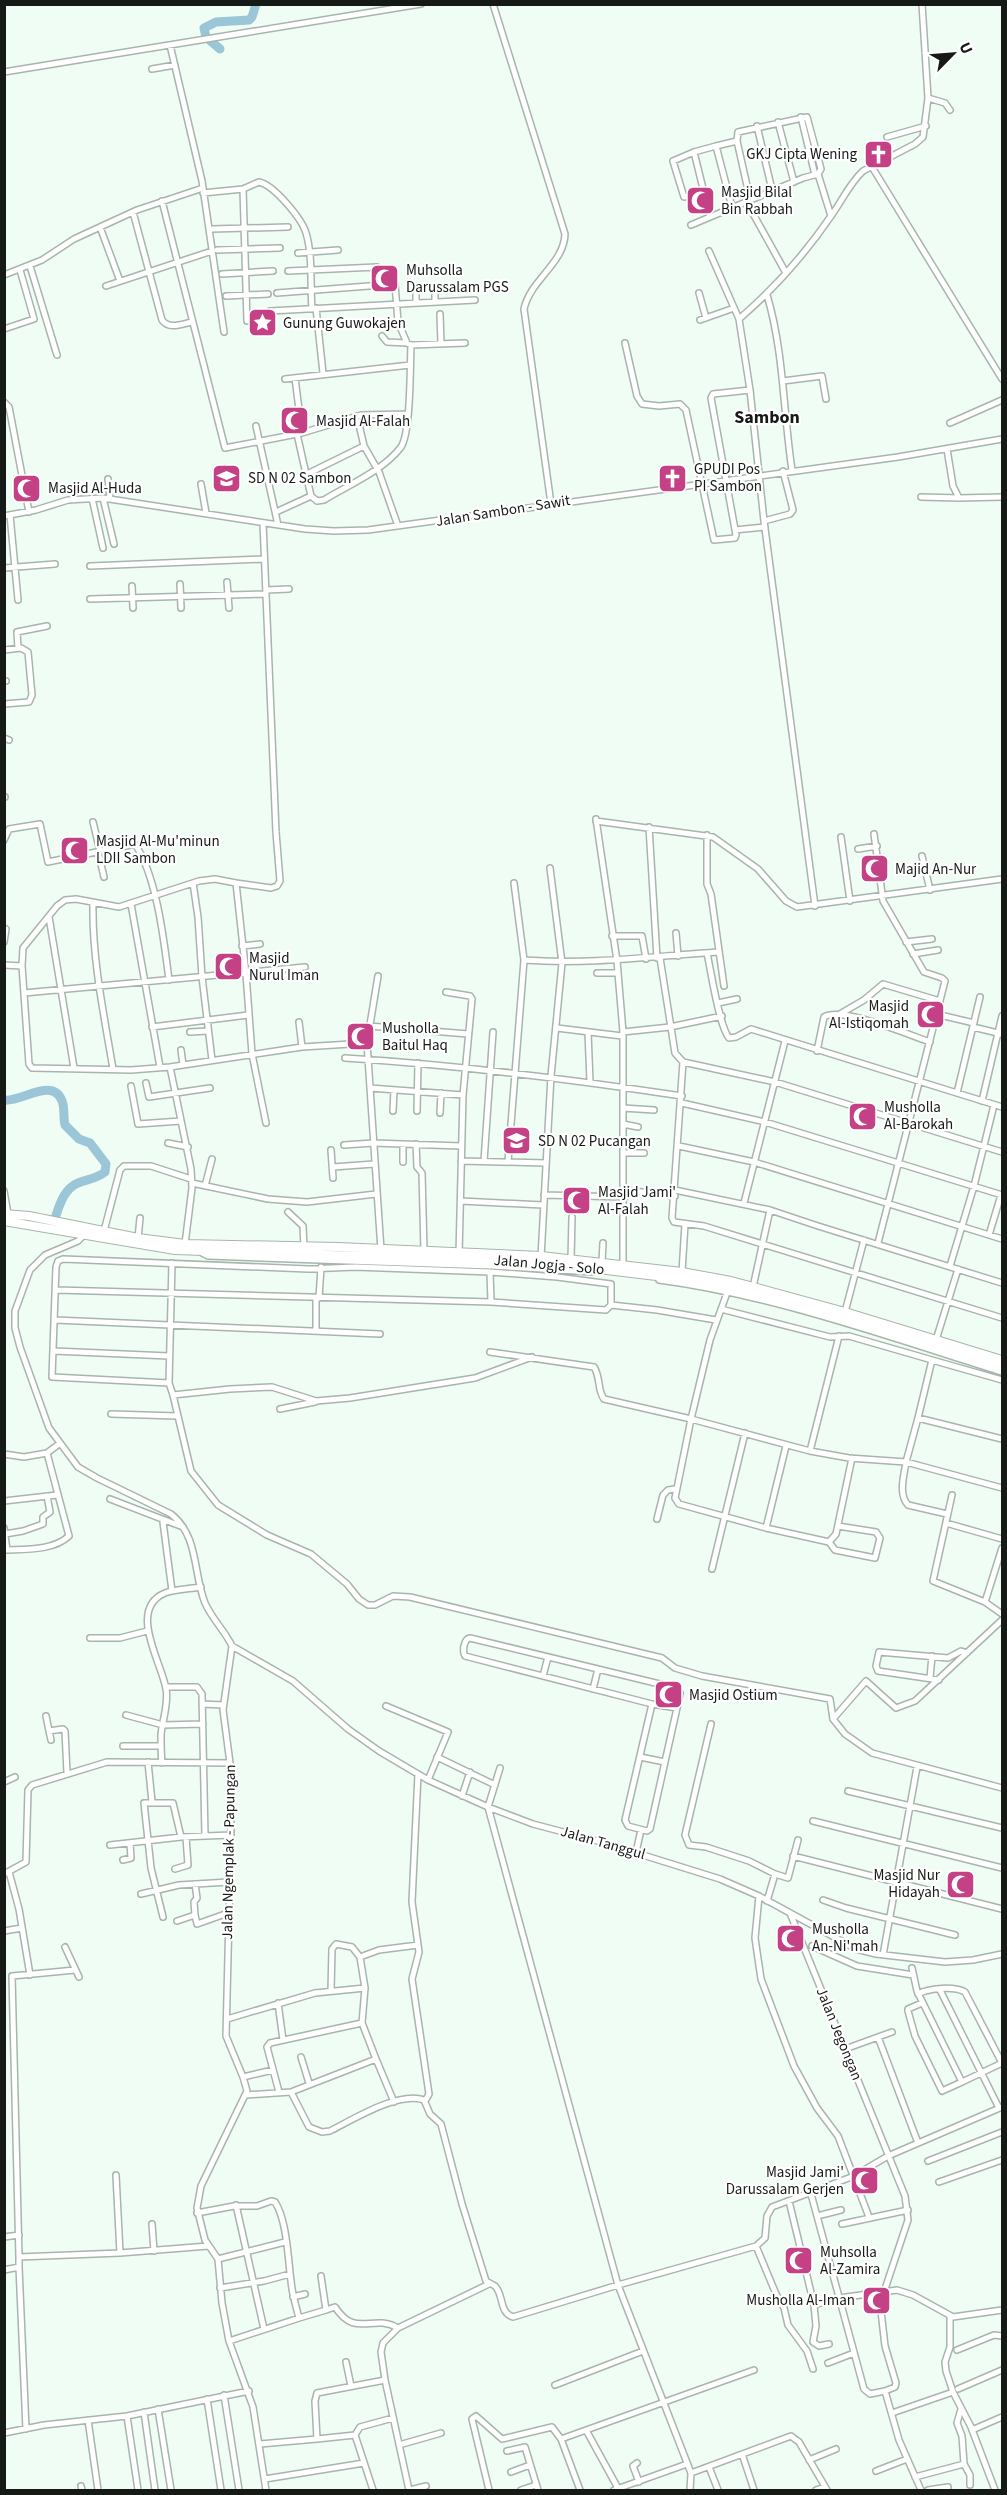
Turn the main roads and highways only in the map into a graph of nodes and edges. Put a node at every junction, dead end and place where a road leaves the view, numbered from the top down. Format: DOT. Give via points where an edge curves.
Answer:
graph roads {
  1 [pos="6,1216"];
  2 [pos="86,1232"];
  3 [pos="321,1254"];
  4 [pos="459,1255"];
  5 [pos="540,1259"];
  6 [pos="729,1286"];
  7 [pos="845,1318"];
  8 [pos="1002,1359"];
  9 [pos="1002,1366"];
  1 -- 2 [label="highway"];
  2 -- 3 [label="highway, Jalan Jogja - Solo" via="175,1250"];
  2 -- 3 [label="highway, Jalan Jogja - Solo" via="104,1231 185,1244 304,1247"];
  3 -- 4 [label="highway, Jalan Jogja - Solo"];
  3 -- 4 [label="highway, Jalan Jogja - Solo" via="381,1250"];
  4 -- 5 [label="highway, Jalan Jogja - Solo"];
  5 -- 6 [label="highway, Jalan Jogja - Solo"];
  5 -- 6 [label="highway, Jalan Jogja - Solo" via="682,1272"];
  6 -- 7 [label="highway, Jalan Jogja - Solo"];
  6 -- 7 [label="highway, Jalan Jogja - Solo" via="753,1287"];
  7 -- 8 [label="highway, Jalan Jogja - Solo"];
  7 -- 9 [label="highway, Jalan Jogja - Solo"];
}
